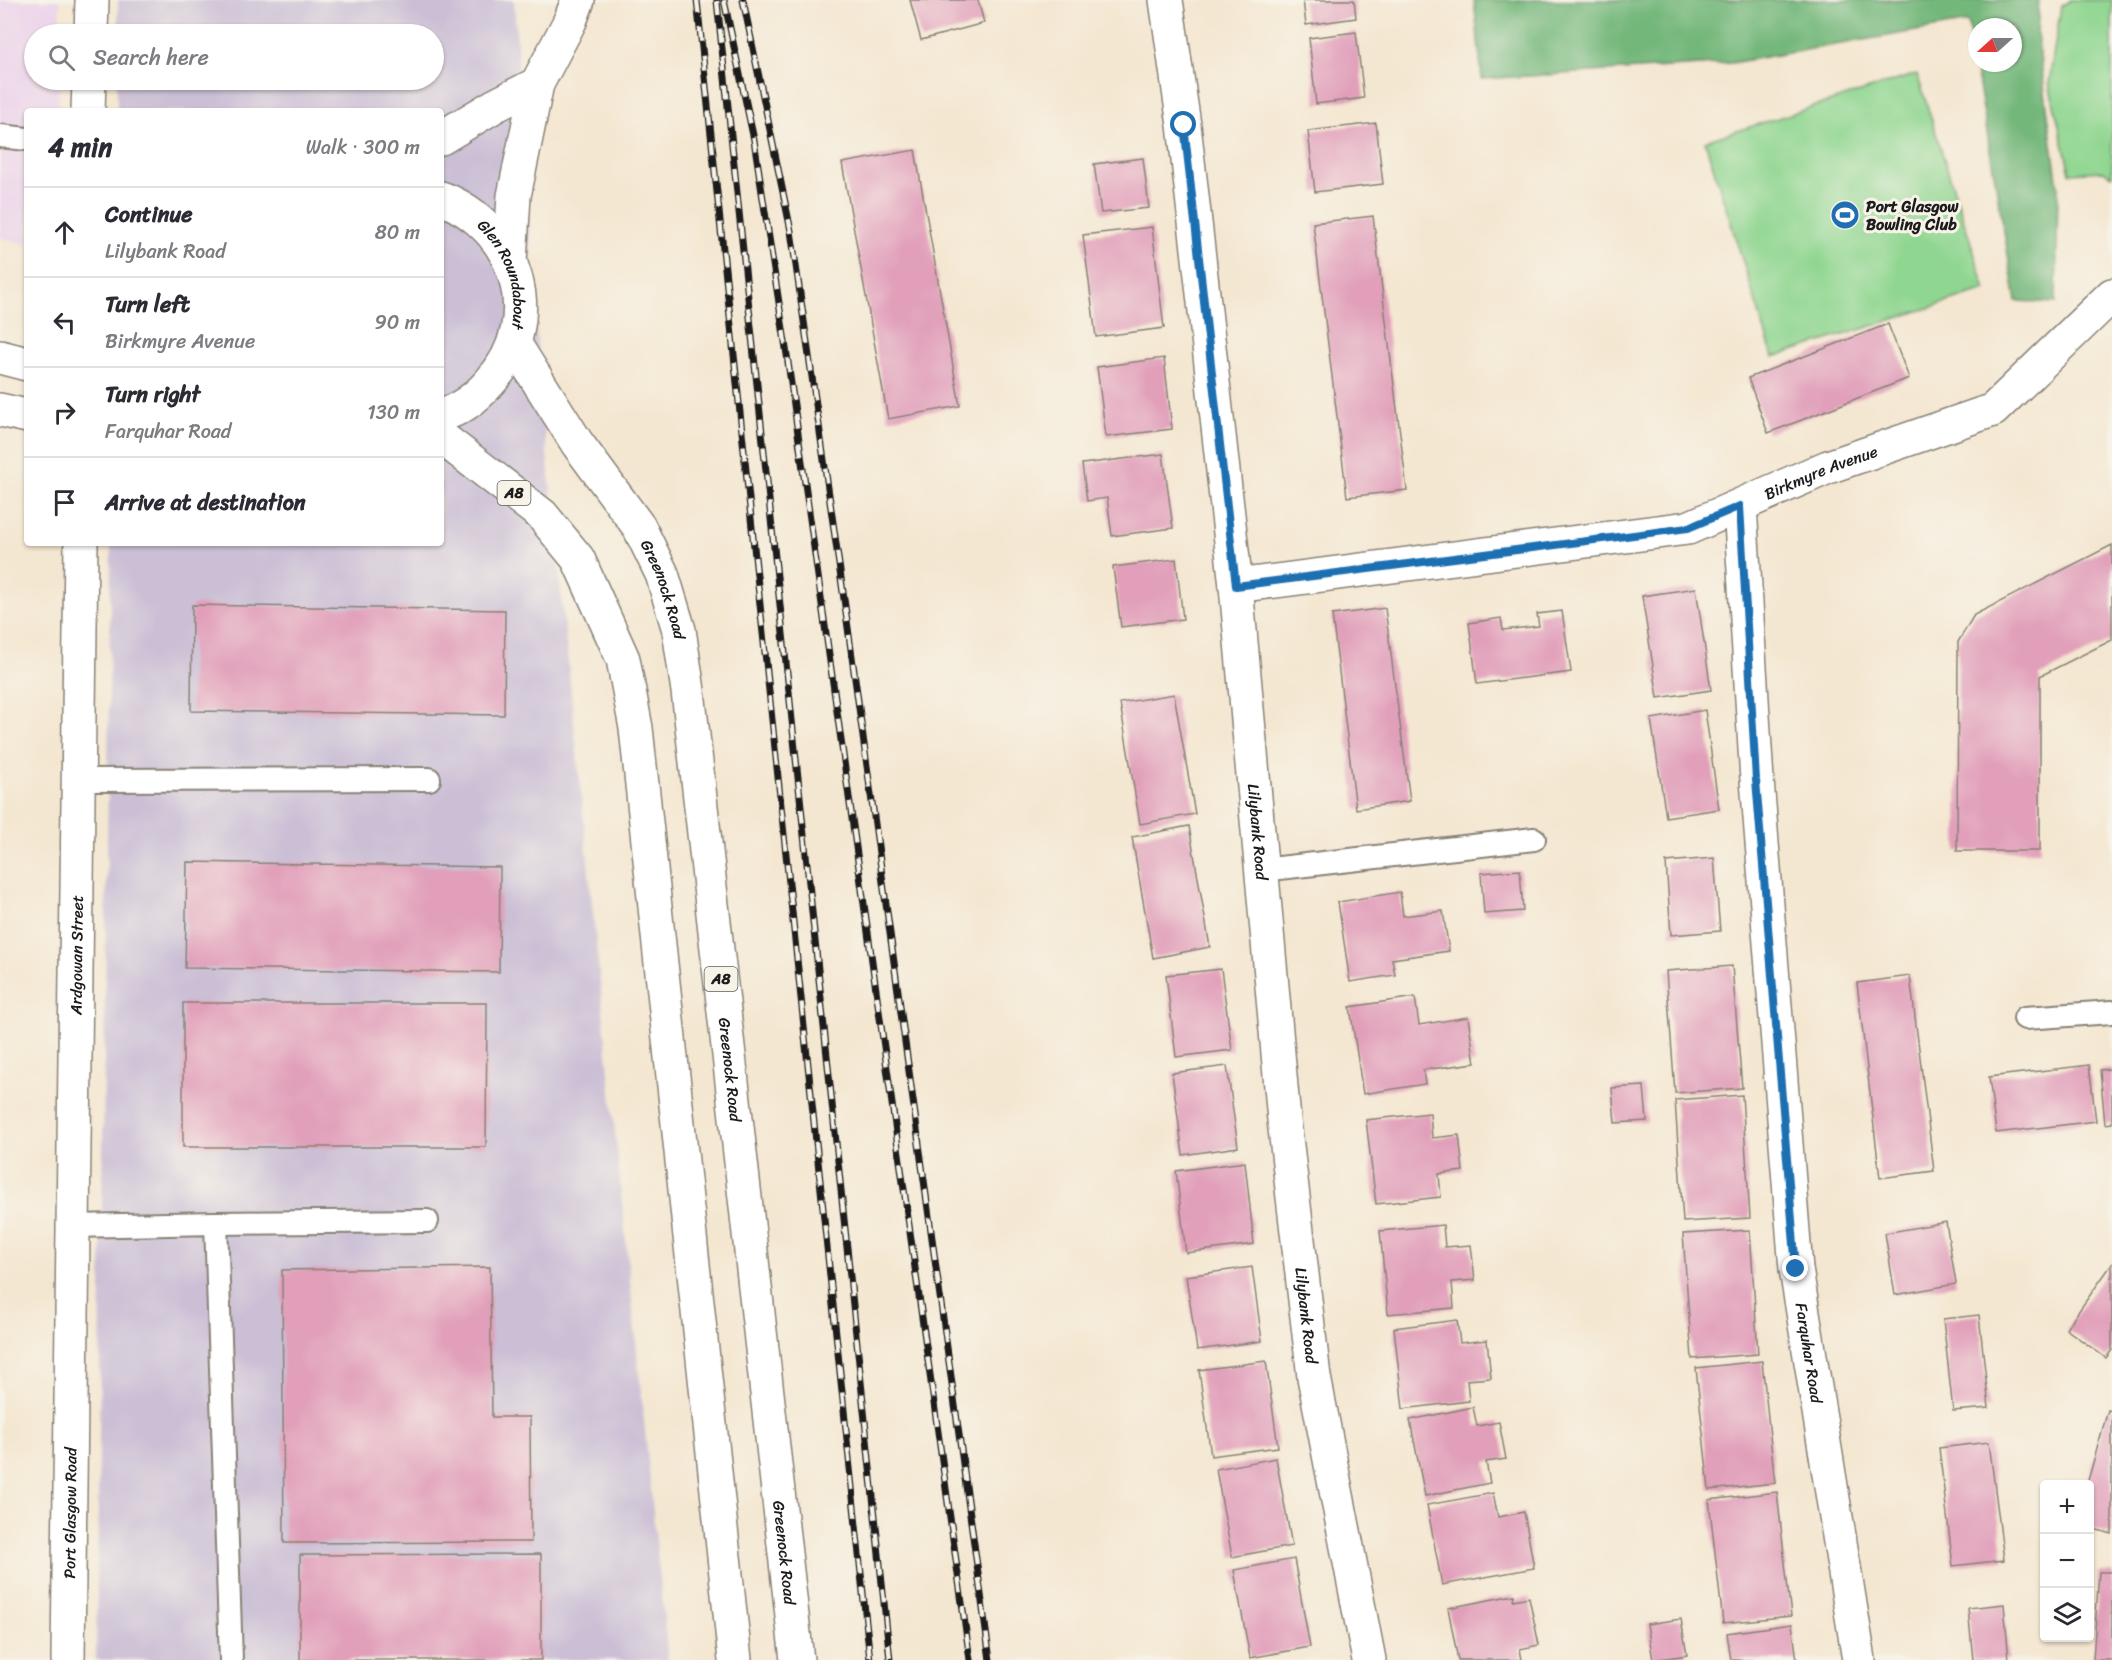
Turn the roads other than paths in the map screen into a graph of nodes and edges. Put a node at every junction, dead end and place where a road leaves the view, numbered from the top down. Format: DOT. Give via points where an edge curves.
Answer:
graph roads {
  1 [pos="92,0"];
  2 [pos="578,0"];
  3 [pos="1166,0"];
  4 [pos="91,24"];
  5 [pos="537,84"];
  6 [pos="89,90"];
  7 [pos="88,108"];
  8 [pos="0,136"];
  9 [pos="444,136"];
  10 [pos="24,139"];
  11 [pos="444,199"];
  12 [pos="510,261"];
  13 [pos="2112,295"];
  14 [pos="514,343"];
  15 [pos="0,357"];
  16 [pos="24,363"];
  17 [pos="0,410"];
  18 [pos="444,414"];
  19 [pos="24,415"];
  20 [pos="444,439"];
  21 [pos="1740,506"];
  22 [pos="81,546"];
  23 [pos="1236,586"];
  24 [pos="429,779"];
  25 [pos="78,780"];
  26 [pos="1534,839"];
  27 [pos="1262,870"];
  28 [pos="2112,1012"];
  29 [pos="2025,1018"];
  30 [pos="428,1221"];
  31 [pos="216,1223"];
  32 [pos="73,1226"];
  33 [pos="72,1366"];
  34 [pos="68,1660"];
  35 [pos="231,1660"];
  36 [pos="735,1660"];
  37 [pos="797,1660"];
  38 [pos="1369,1660"];
  39 [pos="1859,1660"];
  1 -- 4 [label="main road"];
  2 -- 5 [label="main road"];
  3 -- 23 [label="main road, Lilybank Road" via="1184,125"];
  5 -- 9 [label="main road"];
  5 -- 12 [label="main road" via="514,196"];
  6 -- 7 [label="main road"];
  8 -- 10 [label="lane"];
  11 -- 12 [label="main road, Glen Roundabout" via="479,219 494,234"];
  12 -- 14 [label="main road, Glen Roundabout" via="518,287 520,316"];
  13 -- 21 [label="main road, Birkmyre Avenue" via="1993,410 1828,467"];
  14 -- 18 [label="main road, Glen Roundabout" via="499,372 477,397"];
  14 -- 37 [label="main road, Greenock Road / A8" via="577,443 639,526 662,574 679,630"];
  15 -- 16 [label="main road"];
  17 -- 19 [label="main road"];
  20 -- 36 [label="main road, A8" via="542,515 578,559 623,658 638,739"];
  21 -- 23 [label="main road, Birkmyre Avenue" via="1688,528"];
  21 -- 39 [label="main road, Farquhar Road" via="1756,780 1796,1269"];
  22 -- 25 [label="main road, Ardgowan Street"];
  23 -- 27 [label="main road, Lilybank Road"];
  24 -- 25 [label="lane"];
  25 -- 32 [label="main road, Ardgowan Street"];
  26 -- 27 [label="lane"];
  27 -- 38 [label="main road, Lilybank Road" via="1284,1120 1314,1377"];
  28 -- 29 [label="lane"];
  30 -- 31 [label="lane"];
  31 -- 32 [label="lane"];
  31 -- 35 [label="lane"];
  32 -- 33 [label="main road, Ardgowan Street"];
  33 -- 34 [label="main road, Port Glasgow Road"];
}
